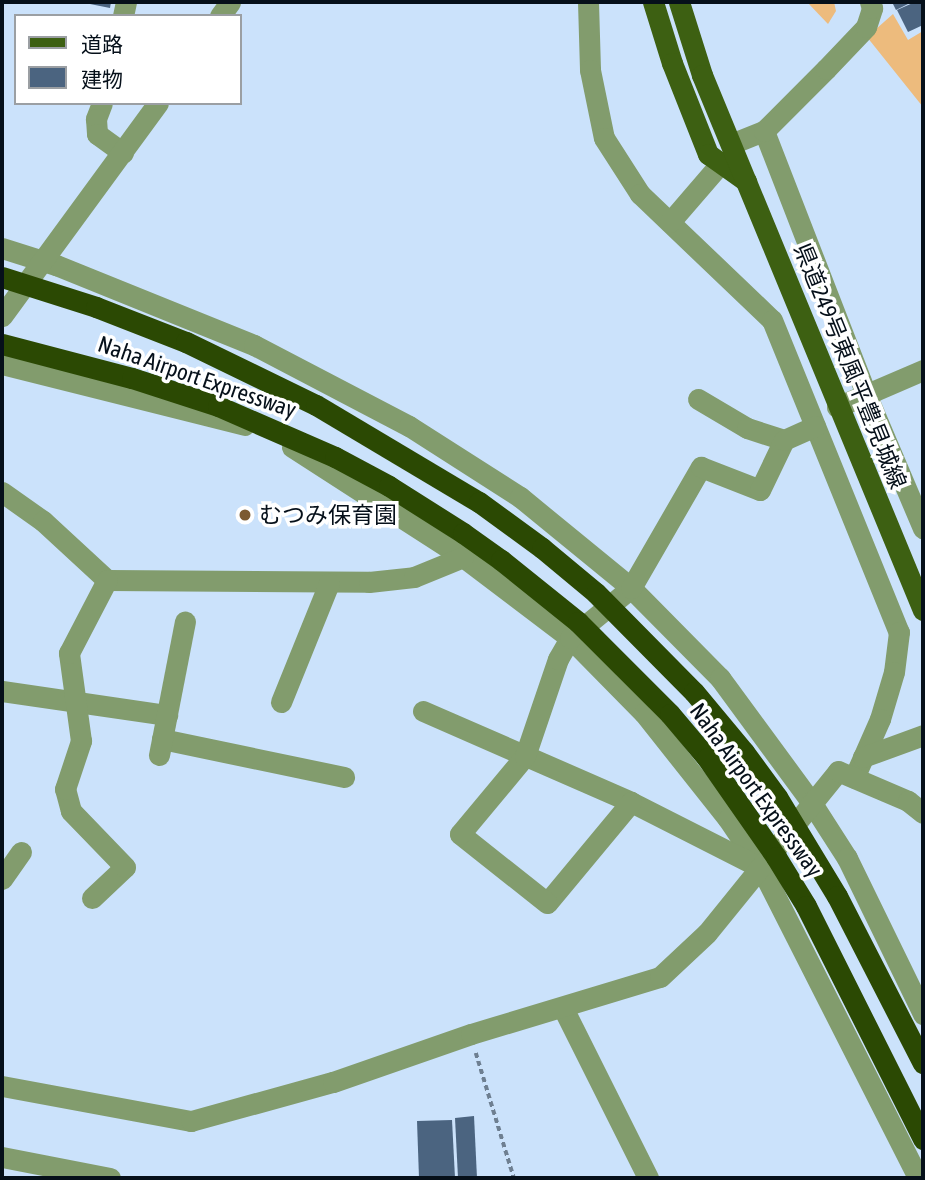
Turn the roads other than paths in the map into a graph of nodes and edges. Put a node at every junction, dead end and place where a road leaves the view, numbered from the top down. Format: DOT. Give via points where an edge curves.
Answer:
graph roads {
  1 [pos="588,2"];
  2 [pos="653,2"];
  3 [pos="679,2"];
  4 [pos="870,2"];
  5 [pos="101,105"];
  6 [pos="157,105"];
  7 [pos="764,131"];
  8 [pos="731,144"];
  9 [pos="123,153"];
  10 [pos="720,164"];
  11 [pos="746,181"];
  12 [pos="670,222"];
  13 [pos="2,248"];
  14 [pos="43,260"];
  15 [pos="2,277"];
  16 [pos="2,316"];
  17 [pos="2,344"];
  18 [pos="2,364"];
  19 [pos="923,370"];
  20 [pos="866,394"];
  21 [pos="698,399"];
  22 [pos="837,407"];
  23 [pos="815,426"];
  24 [pos="783,440"];
  25 [pos="2,492"];
  26 [pos="923,528"];
  27 [pos="463,557"];
  28 [pos="107,580"];
  29 [pos="329,583"];
  30 [pos="631,587"];
  31 [pos="923,610"];
  32 [pos="185,621"];
  33 [pos="570,638"];
  34 [pos="2,691"];
  35 [pos="74,699"];
  36 [pos="281,702"];
  37 [pos="423,711"];
  38 [pos="167,715"];
  39 [pos="923,735"];
  40 [pos="525,756"];
  41 [pos="863,757"];
  42 [pos="344,777"];
  43 [pos="854,778"];
  44 [pos="631,802"];
  45 [pos="811,802"];
  46 [pos="923,813"];
  47 [pos="761,868"];
  48 [pos="92,898"];
  49 [pos="563,1008"];
  50 [pos="923,1014"];
  51 [pos="923,1063"];
  52 [pos="2,1086"];
  53 [pos="923,1139"];
  54 [pos="5,1161"];
  55 [pos="110,1178"];
  56 [pos="648,1178"];
  57 [pos="918,1178"];
  1 -- 12 [label="street" via="590,69 604,138 640,194"];
  2 -- 10 [label="main road" via="708,154"];
  3 -- 8 [label="main road, 県道249号東風平豊見城線" via="702,75"];
  4 -- 7 [label="street" via="866,27"];
  5 -- 9 [label="street" via="97,134"];
  6 -- 9 [label="street"];
  7 -- 8 [label="street"];
  7 -- 20 [label="street"];
  8 -- 11 [label="main road, 県道249号東風平豊見城線"];
  9 -- 14 [label="street"];
  10 -- 11 [label="main road"];
  10 -- 12 [label="street"];
  11 -- 22 [label="main road, 県道249号東風平豊見城線"];
  12 -- 23 [label="street" via="772,320"];
  13 -- 14 [label="street"];
  14 -- 16 [label="street"];
  14 -- 30 [label="street" via="254,345 409,426 520,497"];
  15 -- 51 [label="highway, Naha Airport Expressway, bridge" via="186,342 316,405 480,502 587,586 694,692 777,797 849,918"];
  17 -- 53 [label="highway, Naha Airport Expressway, bridge" via="218,406 335,457 463,533 578,622 670,714 707,758 776,857 817,927"];
  18 -- 27 [label="street" via="254,428 306,453"];
  19 -- 20 [label="street"];
  20 -- 22 [label="street"];
  20 -- 26 [label="street"];
  21 -- 24 [label="street" via="747,428"];
  22 -- 31 [label="main road, 県道249号東風平豊見城線"];
  23 -- 24 [label="street"];
  23 -- 41 [label="street" via="899,632 894,673"];
  24 -- 30 [label="street" via="760,491 701,467"];
  25 -- 28 [label="street" via="43,521"];
  27 -- 29 [label="street" via="414,577"];
  27 -- 33 [label="street"];
  28 -- 29 [label="street"];
  28 -- 35 [label="street" via="69,653"];
  29 -- 36 [label="street"];
  30 -- 33 [label="street"];
  30 -- 45 [label="street" via="720,678"];
  32 -- 38 [label="street"];
  33 -- 40 [label="street" via="558,659"];
  33 -- 47 [label="street" via="644,713"];
  34 -- 35 [label="street"];
  35 -- 38 [label="street"];
  35 -- 48 [label="street" via="81,741 65,789 71,811 125,867"];
  37 -- 40 [label="street"];
  38 -- 42 [label="street" via="161,747"];
  39 -- 41 [label="street"];
  40 -- 44 [label="street"];
  40 -- 44 [label="street" via="460,834 547,903"];
  41 -- 43 [label="street"];
  43 -- 45 [label="street" via="838,771"];
  43 -- 46 [label="street" via="908,801"];
  44 -- 47 [label="street"];
  45 -- 47 [label="street"];
  45 -- 50 [label="street" via="847,858"];
  47 -- 49 [label="street" via="707,933 660,977"];
  47 -- 57 [label="street"];
  49 -- 52 [label="street" via="333,1082 191,1121"];
  49 -- 56 [label="street"];
  54 -- 55 [label="street"];
}
